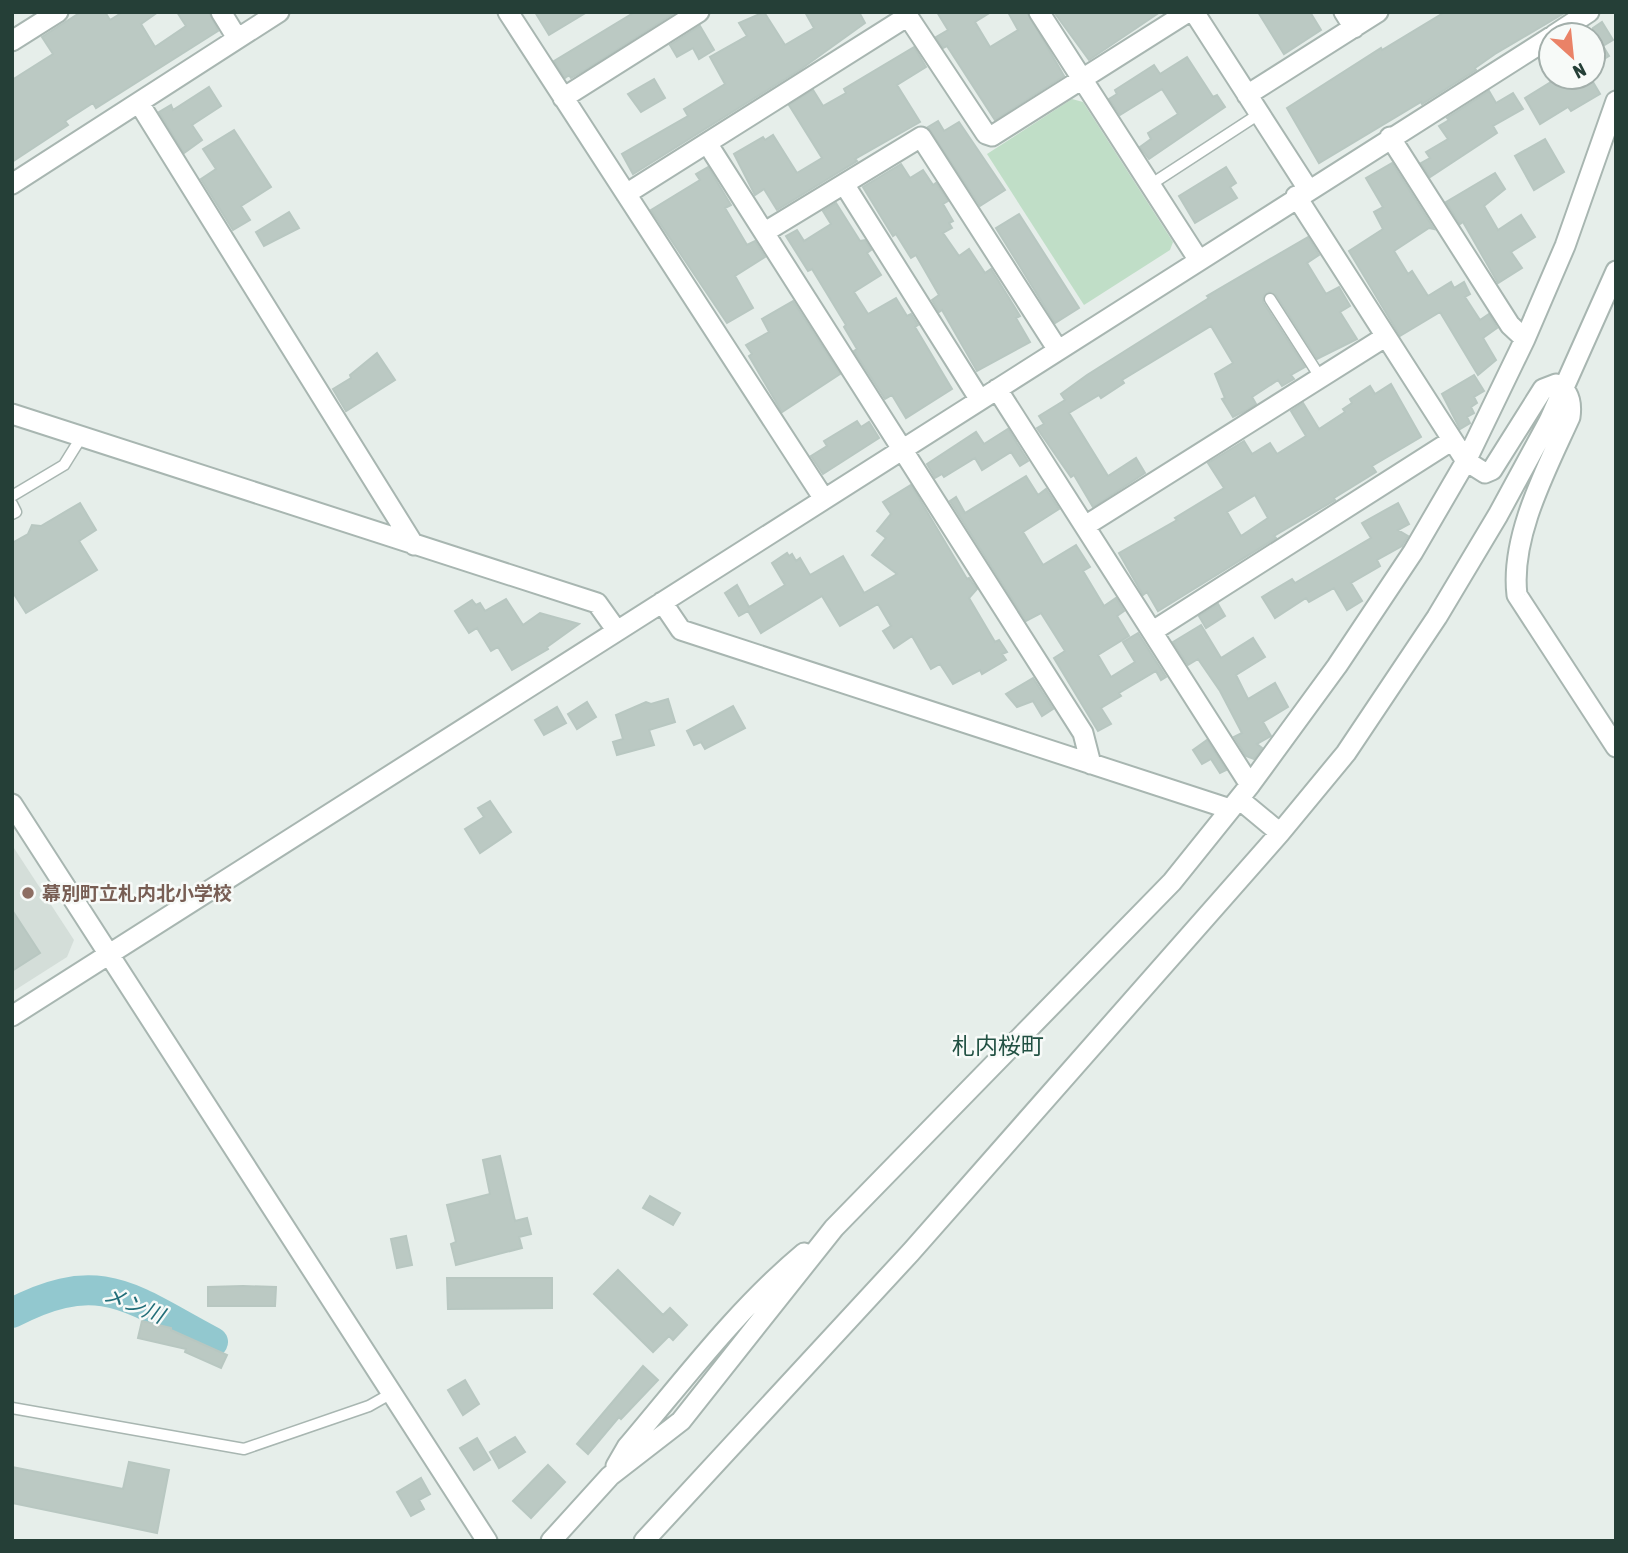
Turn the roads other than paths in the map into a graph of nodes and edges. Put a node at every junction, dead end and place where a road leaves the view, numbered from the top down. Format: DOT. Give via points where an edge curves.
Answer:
graph roads {
  1 [pos="58,12"];
  2 [pos="221,12"];
  3 [pos="279,12"];
  4 [pos="508,12"];
  5 [pos="699,12"];
  6 [pos="1039,12"];
  7 [pos="1188,12"];
  8 [pos="1194,12"];
  9 [pos="1378,12"];
  10 [pos="907,14"];
  11 [pos="1349,20"];
  12 [pos="237,38"];
  13 [pos="12,41"];
  14 [pos="1537,45"];
  15 [pos="1082,80"];
  16 [pos="1247,95"];
  17 [pos="563,98"];
  18 [pos="1616,101"];
  19 [pos="139,103"];
  20 [pos="1259,114"];
  21 [pos="1390,137"];
  22 [pos="707,143"];
  23 [pos="12,184"];
  24 [pos="844,184"];
  25 [pos="1150,185"];
  26 [pos="1302,192"];
  27 [pos="626,194"];
  28 [pos="765,232"];
  29 [pos="1198,259"];
  30 [pos="1616,271"];
  31 [pos="1270,299"];
  32 [pos="1385,337"];
  33 [pos="1525,340"];
  34 [pos="1058,349"];
  35 [pos="1320,377"];
  36 [pos="1564,388"];
  37 [pos="998,389"];
  38 [pos="979,400"];
  39 [pos="12,414"];
  40 [pos="82,436"];
  41 [pos="1451,441"];
  42 [pos="903,449"];
  43 [pos="1466,461"];
  44 [pos="12,496"];
  45 [pos="824,499"];
  46 [pos="12,504"];
  47 [pos="12,514"];
  48 [pos="1085,526"];
  49 [pos="414,545"];
  50 [pos="662,602"];
  51 [pos="1153,631"];
  52 [pos="617,632"];
  53 [pos="1616,747"];
  54 [pos="1091,764"];
  55 [pos="1240,798"];
  56 [pos="12,804"];
  57 [pos="1280,833"];
  58 [pos="110,954"];
  59 [pos="12,1016"];
  60 [pos="392,1393"];
  61 [pos="12,1408"];
  62 [pos="487,1541"];
  63 [pos="551,1541"];
  64 [pos="644,1541"];
  1 -- 13 [label="street"];
  2 -- 12 [label="street"];
  3 -- 12 [label="street"];
  4 -- 17 [label="street"];
  5 -- 17 [label="street"];
  6 -- 15 [label="street"];
  7 -- 15 [label="street"];
  8 -- 16 [label="street"];
  9 -- 11 [label="street"];
  10 -- 15 [label="street" via="986,134 992,136"];
  10 -- 22 [label="street"];
  11 -- 16 [label="street"];
  12 -- 19 [label="street"];
  14 -- 21 [label="street"];
  15 -- 25 [label="street"];
  16 -- 20 [label="street"];
  17 -- 27 [label="street"];
  18 -- 33 [label="street" via="1565,246"];
  19 -- 23 [label="street"];
  19 -- 49 [label="street"];
  20 -- 25 [label="lane"];
  20 -- 26 [label="street"];
  21 -- 26 [label="street"];
  21 -- 33 [label="street" via="1510,325"];
  22 -- 27 [label="street"];
  22 -- 28 [label="street"];
  24 -- 28 [label="street"];
  24 -- 34 [label="street" via="921,137"];
  24 -- 38 [label="street"];
  25 -- 29 [label="street"];
  26 -- 29 [label="street"];
  26 -- 32 [label="street"];
  27 -- 45 [label="street"];
  28 -- 42 [label="street"];
  29 -- 34 [label="street"];
  30 -- 36 [label="street"];
  31 -- 35 [label="lane"];
  32 -- 35 [label="street"];
  32 -- 41 [label="street"];
  33 -- 43 [label="street"];
  34 -- 37 [label="street"];
  35 -- 48 [label="street"];
  36 -- 43 [label="street" via="1556,384 1543,389 1492,470 1485,473"];
  36 -- 53 [label="street" via="1572,403 1570,417 1518,547 1517,595"];
  36 -- 57 [label="street" via="1498,515 1437,617 1346,753"];
  37 -- 38 [label="street"];
  37 -- 48 [label="street"];
  38 -- 42 [label="street"];
  39 -- 40 [label="street"];
  40 -- 44 [label="lane" via="64,465"];
  40 -- 49 [label="street"];
  41 -- 43 [label="street"];
  41 -- 51 [label="street"];
  42 -- 45 [label="street"];
  42 -- 54 [label="street" via="1083,733"];
  43 -- 55 [label="street" via="1360,632"];
  45 -- 50 [label="street"];
  46 -- 47 [label="lane" via="16,512"];
  48 -- 51 [label="street"];
  49 -- 52 [label="street" via="597,603"];
  50 -- 52 [label="street"];
  50 -- 54 [label="street" via="681,630"];
  51 -- 55 [label="street"];
  52 -- 58 [label="street"];
  54 -- 55 [label="street"];
  55 -- 57 [label="street"];
  55 -- 63 [label="street" via="1172,882 834,1228 681,1421 610,1476"];
  56 -- 58 [label="street"];
  57 -- 64 [label="street" via="911,1252"];
  58 -- 59 [label="street"];
  58 -- 60 [label="street"];
  60 -- 61 [label="lane" via="369,1406 244,1449"];
  60 -- 62 [label="street"];
}
